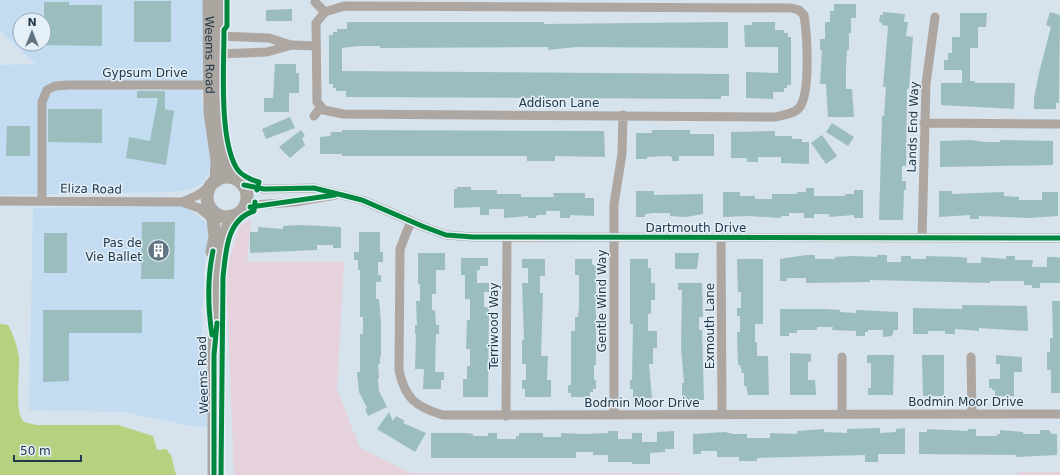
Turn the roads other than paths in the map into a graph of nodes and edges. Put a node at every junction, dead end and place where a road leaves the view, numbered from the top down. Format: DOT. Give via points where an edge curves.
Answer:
graph roads {
  1 [pos="209,0"];
  2 [pos="220,0"];
  3 [pos="315,2"];
  4 [pos="325,12"];
  5 [pos="935,17"];
  6 [pos="218,36"];
  7 [pos="292,45"];
  8 [pos="316,46"];
  9 [pos="218,54"];
  10 [pos="213,85"];
  11 [pos="321,107"];
  12 [pos="623,115"];
  13 [pos="314,116"];
  14 [pos="924,123"];
  15 [pos="1060,124"];
  16 [pos="240,182"];
  17 [pos="214,183"];
  18 [pos="340,194"];
  19 [pos="0,201"];
  20 [pos="42,201"];
  21 [pos="182,202"];
  22 [pos="243,210"];
  23 [pos="213,215"];
  24 [pos="231,216"];
  25 [pos="412,221"];
  26 [pos="507,237"];
  27 [pos="614,238"];
  28 [pos="721,238"];
  29 [pos="922,238"];
  30 [pos="1060,238"];
  31 [pos="214,355"];
  32 [pos="842,357"];
  33 [pos="971,357"];
  34 [pos="842,414"];
  35 [pos="972,414"];
  36 [pos="1060,414"];
  37 [pos="614,415"];
  38 [pos="722,415"];
  39 [pos="506,416"];
  40 [pos="214,475"];
  1 -- 10 [label="street, Weems Road"];
  2 -- 6 [label="street, Weems Road"];
  3 -- 4 [label="street"];
  4 -- 8 [label="street" via="316,23"];
  4 -- 12 [label="street, Addison Lane" via="344,6 802,7 805,24 806,90 801,113 776,117"];
  5 -- 14 [label="street, Lands End Way"];
  6 -- 7 [label="street" via="269,38"];
  6 -- 9 [label="street, Weems Road"];
  7 -- 8 [label="street"];
  7 -- 9 [label="street" via="267,52"];
  8 -- 11 [label="street" via="317,102"];
  9 -- 10 [label="street, Weems Road"];
  10 -- 16 [label="street, Weems Road" via="227,165"];
  10 -- 17 [label="street, Weems Road" via="210,112 217,161"];
  10 -- 20 [label="street, Gypsum Drive" via="55,86 47,90 42,102"];
  11 -- 12 [label="street, Addison Lane" via="344,114"];
  11 -- 13 [label="street"];
  12 -- 27 [label="street, Gentle Wind Way" via="622,154 614,204"];
  14 -- 15 [label="street"];
  14 -- 29 [label="street, Lands End Way"];
  16 -- 17 [label="street" via="227,177"];
  16 -- 18 [label="street, Dartmouth Drive" via="264,189 314,188"];
  16 -- 22 [label="street" via="248,197"];
  17 -- 21 [label="street, Eliza Road" via="198,195"];
  17 -- 23 [label="street" via="208,198"];
  18 -- 22 [label="street, Dartmouth Drive" via="302,201 255,205"];
  18 -- 25 [label="street, Dartmouth Drive" via="362,200"];
  19 -- 20 [label="street, Eliza Road"];
  20 -- 21 [label="street, Eliza Road"];
  21 -- 23 [label="street, Eliza Road"];
  22 -- 24 [label="street"];
  23 -- 24 [label="street"];
  23 -- 31 [label="street, Weems Road" via="215,237 209,276 209,315"];
  24 -- 31 [label="street, Weems Road" via="224,235 217,273"];
  25 -- 26 [label="street, Dartmouth Drive" via="446,235"];
  25 -- 39 [label="street, Bodmin Moor Drive" via="400,249 402,385 418,406 443,415"];
  26 -- 27 [label="street, Dartmouth Drive"];
  26 -- 39 [label="street, Terriwood Way"];
  27 -- 28 [label="street, Dartmouth Drive"];
  27 -- 37 [label="street, Gentle Wind Way"];
  28 -- 29 [label="street, Dartmouth Drive"];
  28 -- 38 [label="street, Exmouth Lane"];
  29 -- 30 [label="street, Dartmouth Drive"];
  31 -- 40 [label="street, Weems Road"];
  32 -- 34 [label="street"];
  33 -- 35 [label="street"];
  34 -- 35 [label="street, Bodmin Moor Drive"];
  34 -- 38 [label="street, Bodmin Moor Drive"];
  35 -- 36 [label="street, Bodmin Moor Drive"];
  37 -- 38 [label="street, Bodmin Moor Drive"];
  37 -- 39 [label="street, Bodmin Moor Drive"];
}
